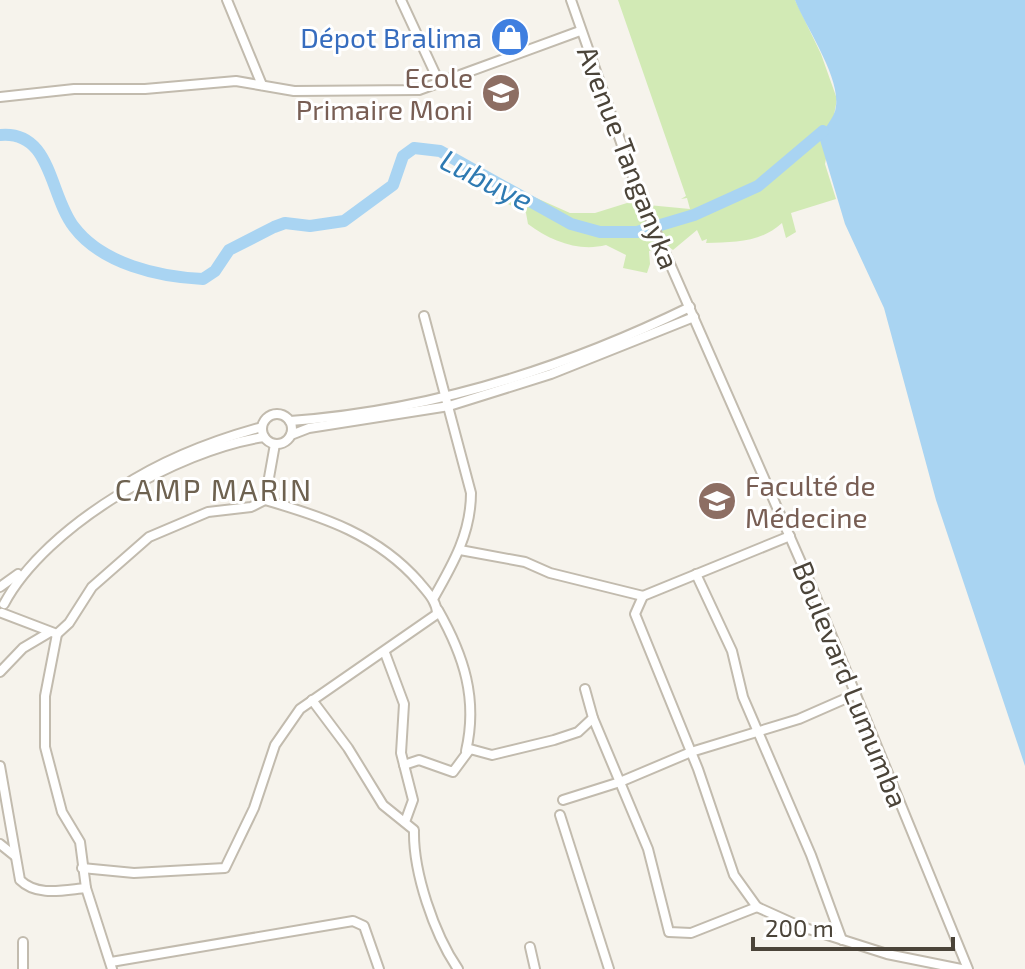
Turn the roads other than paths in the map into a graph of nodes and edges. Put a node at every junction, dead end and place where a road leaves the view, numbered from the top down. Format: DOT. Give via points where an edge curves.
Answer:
graph roads {
  1 [pos="227,0"];
  2 [pos="401,0"];
  3 [pos="571,0"];
  4 [pos="580,31"];
  5 [pos="439,82"];
  6 [pos="262,85"];
  7 [pos="0,97"];
  8 [pos="692,312"];
  9 [pos="424,316"];
  10 [pos="446,396"];
  11 [pos="449,406"];
  12 [pos="290,421"];
  13 [pos="263,432"];
  14 [pos="291,435"];
  15 [pos="275,444"];
  16 [pos="265,500"];
  17 [pos="790,536"];
  18 [pos="460,550"];
  19 [pos="696,574"];
  20 [pos="0,587"];
  21 [pos="0,595"];
  22 [pos="643,596"];
  23 [pos="433,599"];
  24 [pos="438,610"];
  25 [pos="2,611"];
  26 [pos="54,633"];
  27 [pos="385,653"];
  28 [pos="0,672"];
  29 [pos="585,689"];
  30 [pos="856,694"];
  31 [pos="312,700"];
  32 [pos="593,718"];
  33 [pos="759,730"];
  34 [pos="465,752"];
  35 [pos="691,752"];
  36 [pos="404,765"];
  37 [pos="0,766"];
  38 [pos="620,782"];
  39 [pos="563,800"];
  40 [pos="560,815"];
  41 [pos="405,822"];
  42 [pos="0,844"];
  43 [pos="16,856"];
  44 [pos="82,868"];
  45 [pos="86,888"];
  46 [pos="757,907"];
  47 [pos="842,940"];
  48 [pos="23,942"];
  49 [pos="530,947"];
  50 [pos="112,965"];
  51 [pos="23,969"];
  52 [pos="379,969"];
  53 [pos="458,969"];
  54 [pos="535,969"];
  55 [pos="609,969"];
  56 [pos="961,969"];
  57 [pos="968,969"];
  1 -- 6 [label="street"];
  2 -- 5 [label="street"];
  3 -- 4 [label="street, Avenue Tanganyka"];
  4 -- 5 [label="street"];
  4 -- 8 [label="street, Avenue Tanganyka" via="638,191"];
  5 -- 6 [label="street" via="394,92 294,91"];
  6 -- 7 [label="street" via="236,81"];
  8 -- 10 [label="street" via="573,357"];
  8 -- 11 [label="street" via="551,374"];
  8 -- 17 [label="street, Boulevard Lumumba"];
  9 -- 10 [label="street"];
  10 -- 11 [label="street"];
  10 -- 12 [label="street"];
  11 -- 14 [label="street"];
  11 -- 18 [label="street" via="471,493 471,517"];
  12 -- 13 [label="street" via="275,413 264,420"];
  12 -- 14 [label="street"];
  13 -- 15 [label="street"];
  13 -- 20 [label="street" via="202,445 149,469 87,511"];
  13 -- 25 [label="street" via="199,454 112,499 21,576"];
  14 -- 15 [label="street"];
  15 -- 16 [label="street"];
  16 -- 23 [label="street" via="370,539 401,562"];
  16 -- 26 [label="street" via="208,512 149,537 92,587 69,623"];
  17 -- 19 [label="street"];
  17 -- 30 [label="street, Boulevard Lumumba"];
  18 -- 22 [label="street" via="525,562"];
  18 -- 23 [label="street"];
  19 -- 22 [label="street"];
  19 -- 33 [label="street" via="732,651 743,697"];
  21 -- 25 [label="street"];
  22 -- 35 [label="street" via="636,620"];
  23 -- 24 [label="street"];
  24 -- 27 [label="street"];
  24 -- 34 [label="street" via="458,650 472,698"];
  25 -- 26 [label="street"];
  26 -- 28 [label="street" via="23,648"];
  26 -- 44 [label="street" via="45,696 45,747 62,812 80,842"];
  27 -- 31 [label="street"];
  27 -- 36 [label="street" via="404,704"];
  29 -- 32 [label="street"];
  30 -- 33 [label="street"];
  30 -- 57 [label="street, Boulevard Lumumba"];
  31 -- 41 [label="street" via="374,793"];
  31 -- 44 [label="street" via="275,745 254,808 225,868 134,873"];
  32 -- 34 [label="street" via="578,732 554,740 492,755"];
  32 -- 38 [label="street"];
  33 -- 35 [label="street"];
  33 -- 47 [label="street"];
  34 -- 36 [label="street" via="453,772 419,760"];
  35 -- 38 [label="street"];
  35 -- 46 [label="street" via="734,875"];
  36 -- 41 [label="street" via="413,800"];
  37 -- 43 [label="street"];
  38 -- 39 [label="street"];
  38 -- 46 [label="street" via="648,849 669,932 691,933"];
  40 -- 55 [label="street"];
  41 -- 53 [label="street" via="414,830 427,905"];
  42 -- 43 [label="street"];
  43 -- 45 [label="street" via="20,880 27,888"];
  44 -- 45 [label="street"];
  45 -- 50 [label="street"];
  46 -- 47 [label="street"];
  47 -- 56 [label="street"];
  48 -- 51 [label="street"];
  49 -- 54 [label="street"];
  50 -- 52 [label="street" via="353,921 364,926"];
}
